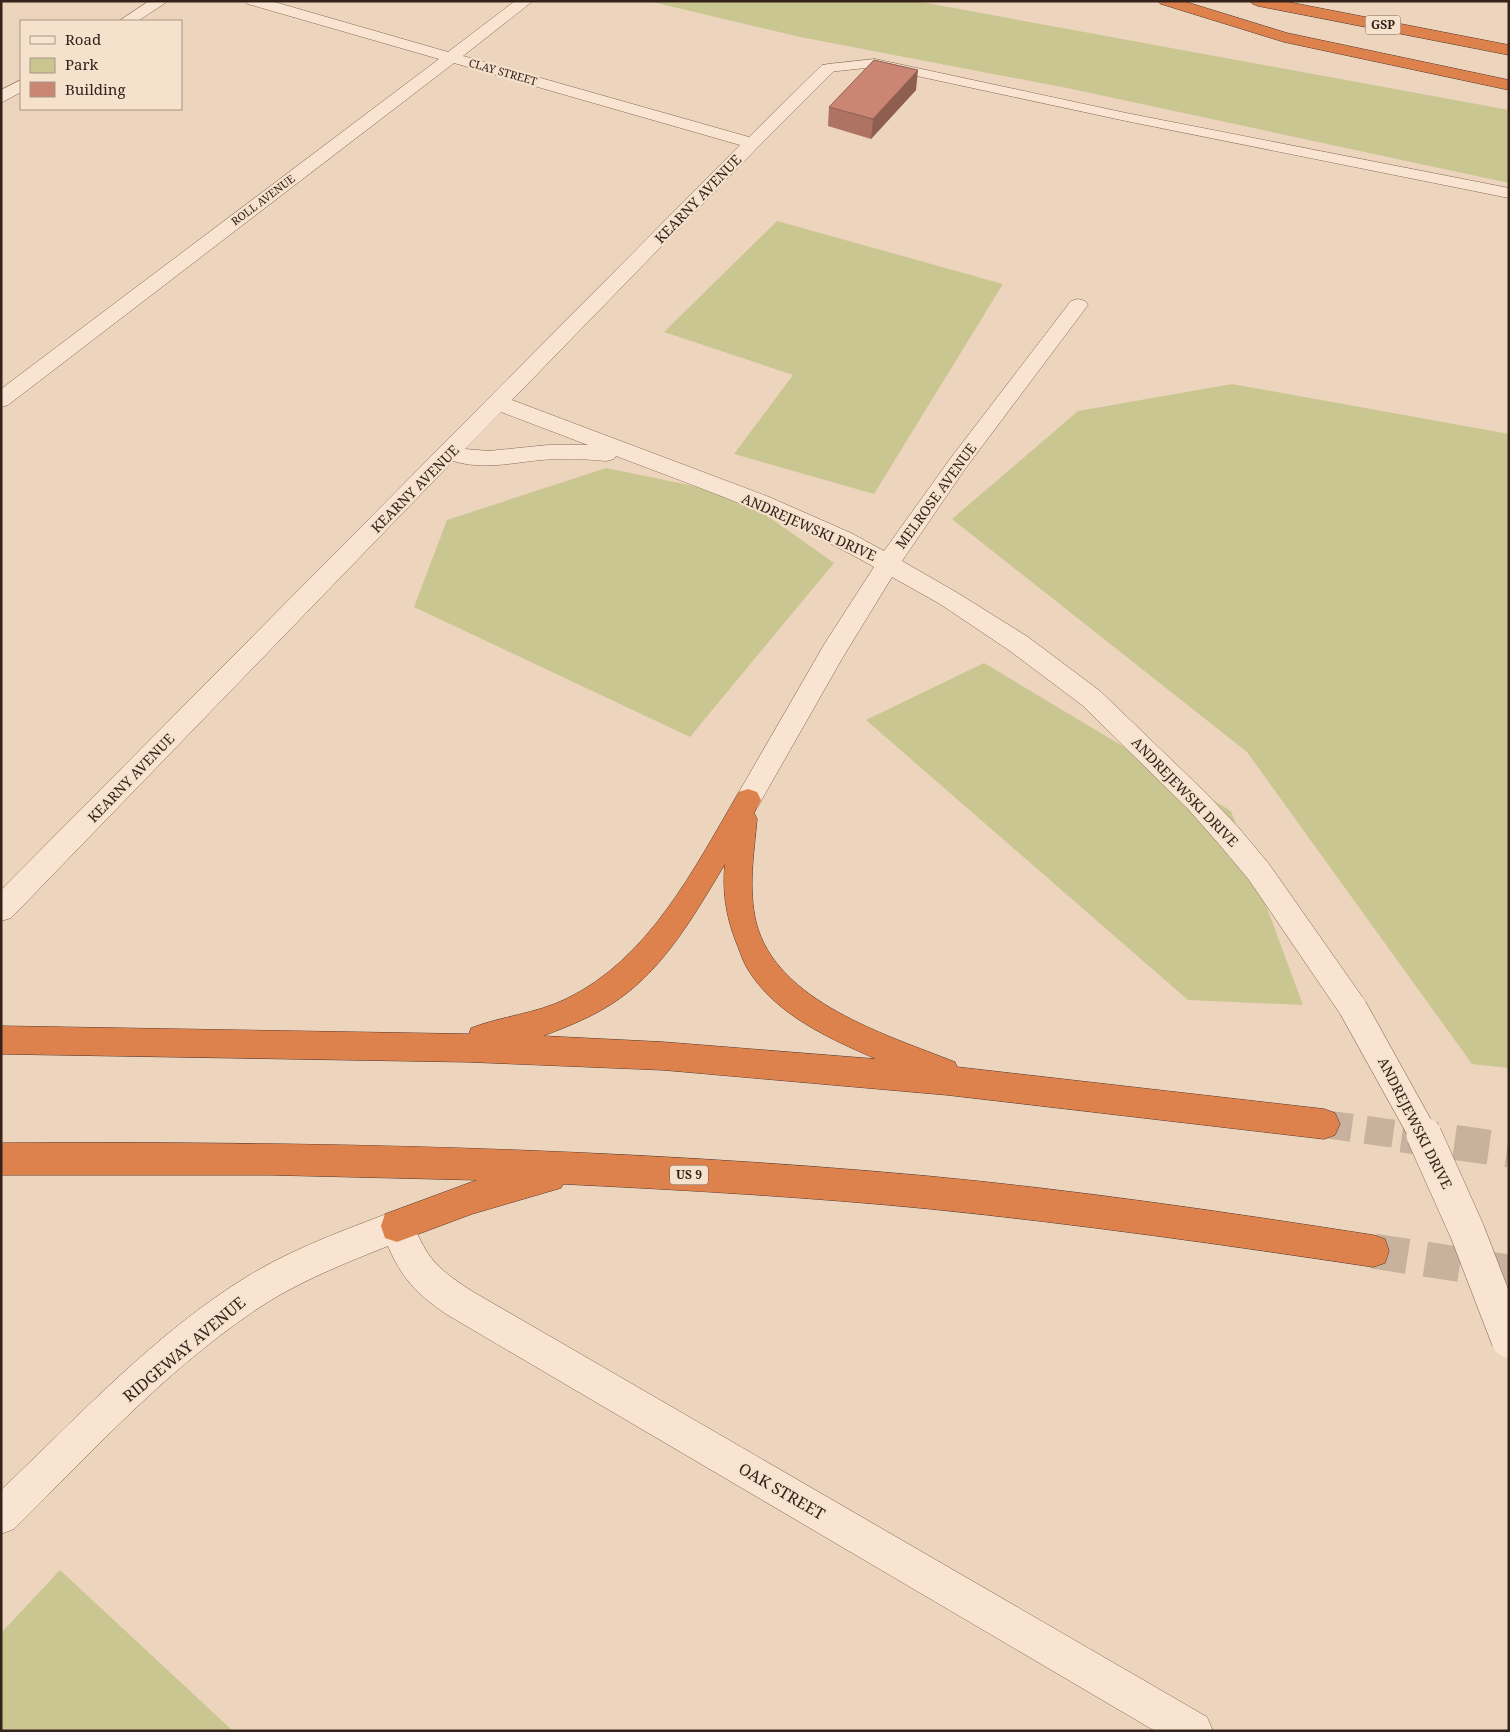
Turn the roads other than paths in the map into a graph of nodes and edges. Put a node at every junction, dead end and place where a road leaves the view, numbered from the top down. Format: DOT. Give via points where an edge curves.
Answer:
graph roads {
  1 [pos="160,1"];
  2 [pos="253,1"];
  3 [pos="525,1"];
  4 [pos="1166,1"];
  5 [pos="1258,1"];
  6 [pos="129,20"];
  7 [pos="1509,50"];
  8 [pos="451,57"];
  9 [pos="828,68"];
  10 [pos="1509,85"];
  11 [pos="20,86"];
  12 [pos="1,98"];
  13 [pos="752,143"];
  14 [pos="1509,193"];
  15 [pos="1078,305"];
  16 [pos="1,400"];
  17 [pos="499,403"];
  18 [pos="449,453"];
  19 [pos="645,460"];
  20 [pos="888,563"];
  21 [pos="748,800"];
  22 [pos="1,909"];
  23 [pos="2,1040"];
  24 [pos="438,1046"];
  25 [pos="974,1084"];
  26 [pos="1324,1124"];
  27 [pos="1,1159"];
  28 [pos="599,1169"];
  29 [pos="397,1226"];
  30 [pos="1373,1251"];
  31 [pos="1509,1340"];
  32 [pos="1,1516"];
  33 [pos="1193,1731"];
  1 -- 6 [label="street"];
  2 -- 8 [label="street, CLAY STREET"];
  3 -- 8 [label="street, ROLL AVENUE"];
  4 -- 10 [label="highway" via="1284,37"];
  5 -- 7 [label="highway, GSP"];
  8 -- 13 [label="street, CLAY STREET"];
  8 -- 16 [label="street, ROLL AVENUE"];
  9 -- 13 [label="street, KEARNY AVENUE"];
  9 -- 14 [label="lane" via="875,63 1126,118"];
  11 -- 12 [label="street"];
  13 -- 17 [label="street, KEARNY AVENUE"];
  15 -- 20 [label="street, MELROSE AVENUE"];
  17 -- 18 [label="street, KEARNY AVENUE"];
  17 -- 19 [label="street, ANDREJEWSKI DRIVE"];
  18 -- 19 [label="street, ANDREJEWSKI DRIVE" via="481,460 570,451"];
  18 -- 22 [label="street, KEARNY AVENUE"];
  19 -- 20 [label="street, ANDREJEWSKI DRIVE" via="799,519"];
  20 -- 21 [label="street, MELROSE AVENUE" via="838,642"];
  20 -- 31 [label="street, ANDREJEWSKI DRIVE, bridge" via="985,620 1092,698 1197,801 1247,857 1353,1008 1408,1105 1467,1229"];
  21 -- 24 [label="highway" via="667,929 625,977 598,997 566,1013 500,1035"];
  21 -- 25 [label="highway" via="739,844 737,899 741,922 760,965 777,986 801,1006 836,1026"];
  23 -- 24 [label="highway"];
  24 -- 25 [label="highway" via="764,1063"];
  25 -- 26 [label="highway"];
  27 -- 28 [label="highway, US 9" via="218,1158"];
  28 -- 29 [label="highway" via="503,1188"];
  28 -- 30 [label="highway, US 9" via="962,1196"];
  29 -- 32 [label="street, RIDGEWAY AVENUE" via="289,1272 244,1298 154,1370"];
  29 -- 33 [label="street, OAK STREET" via="404,1250 418,1270 458,1302"];
}
